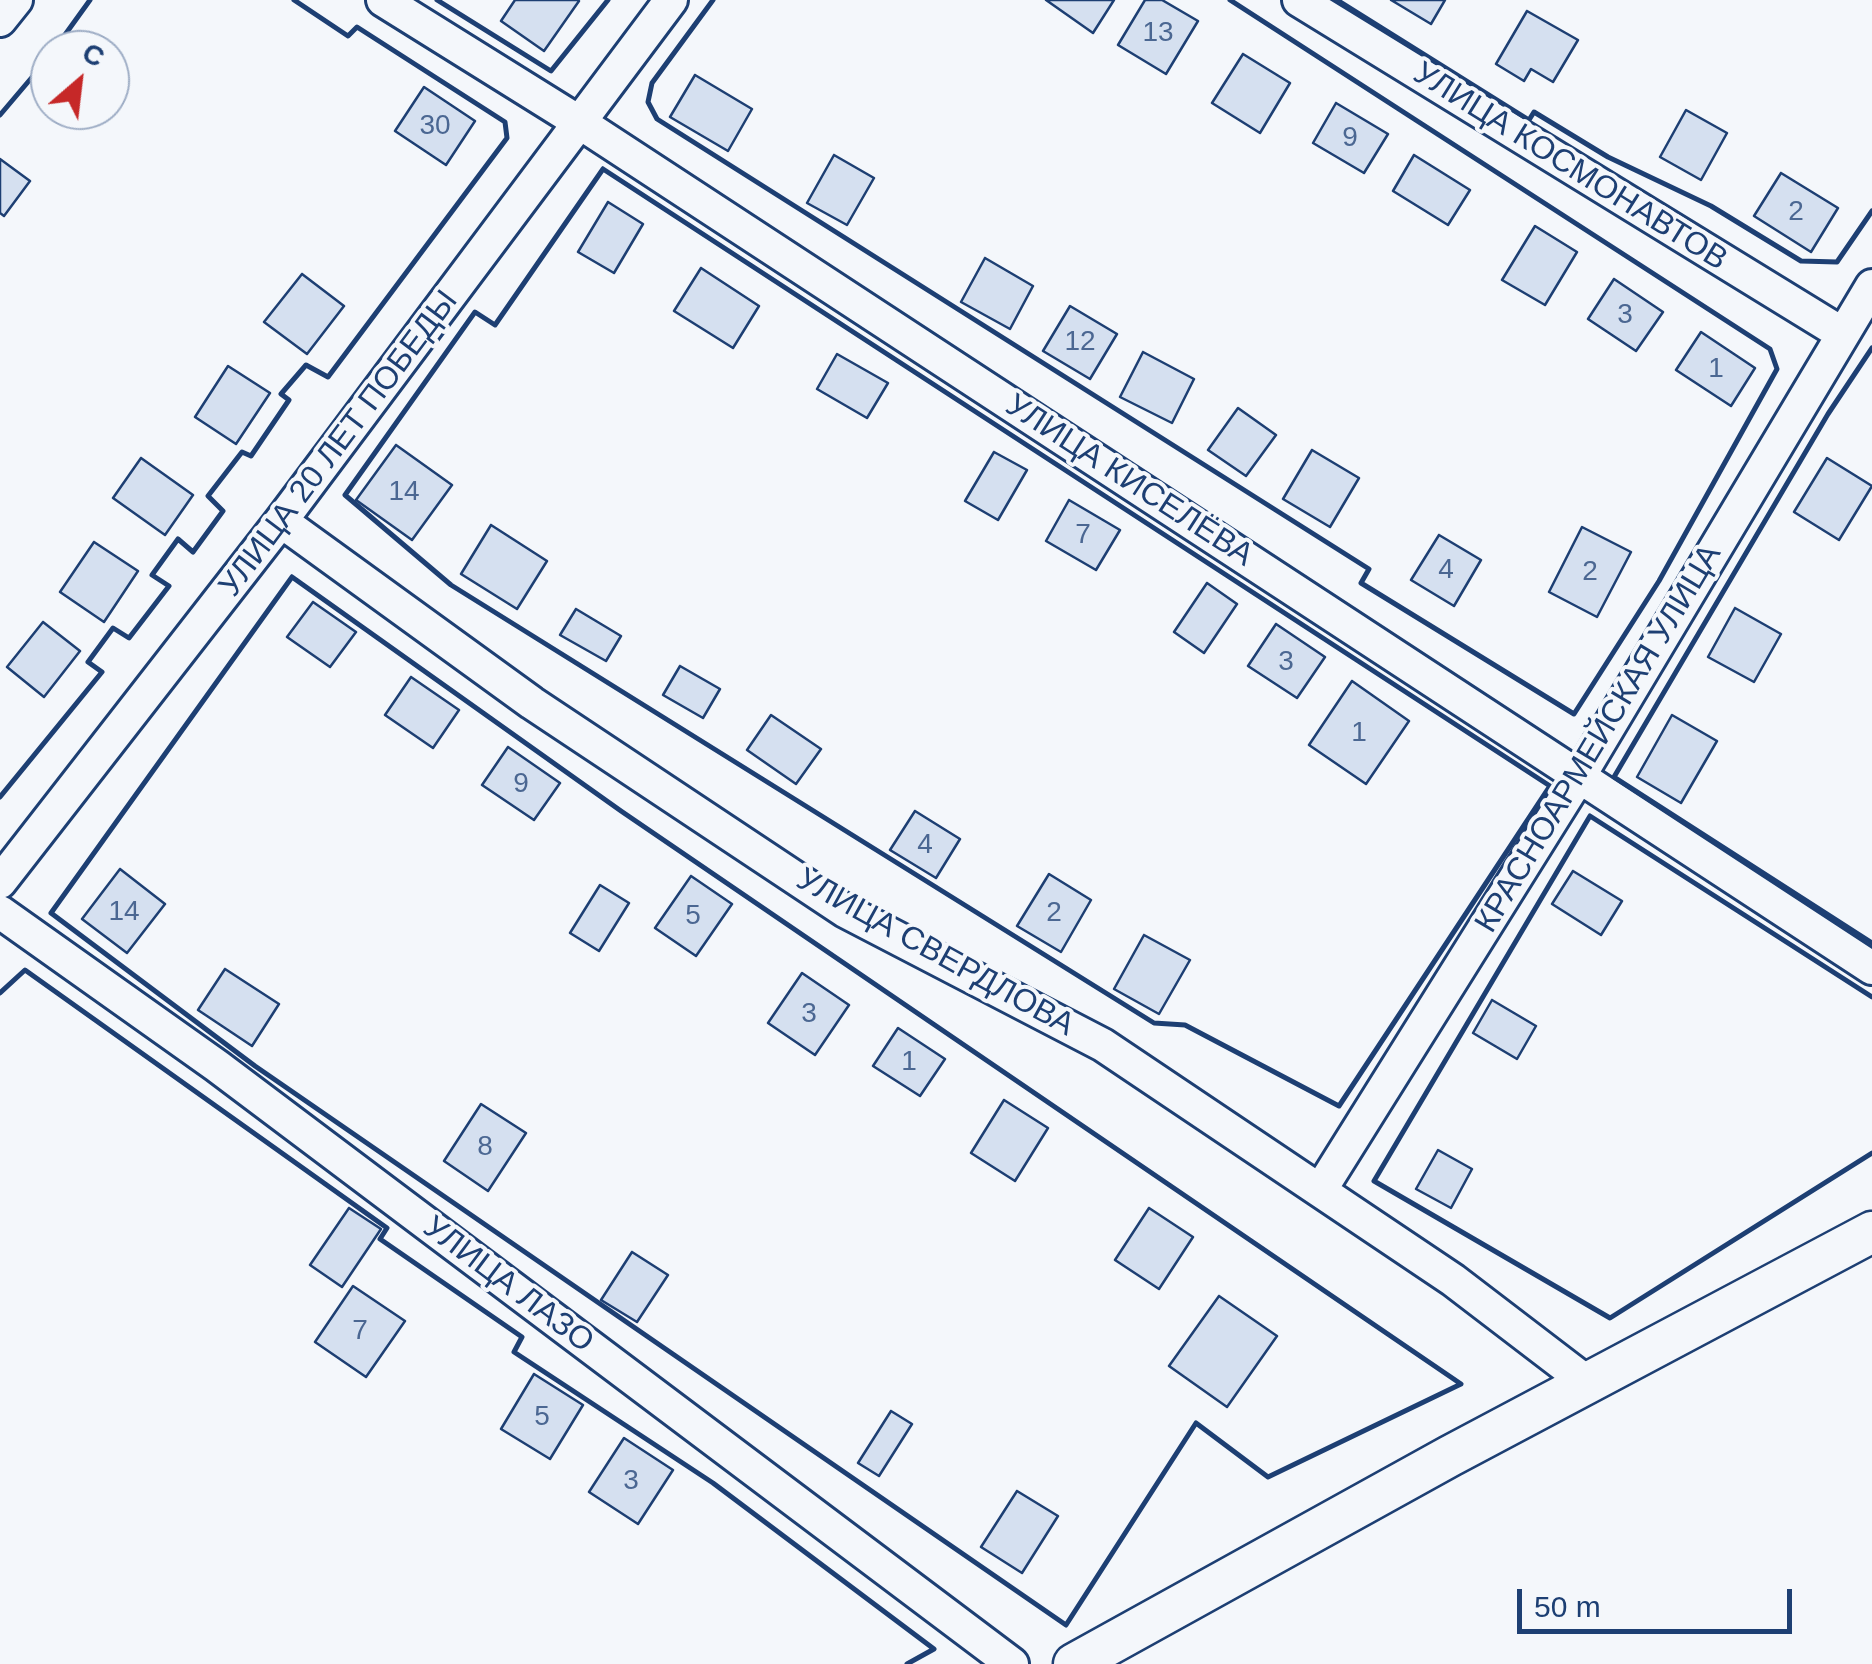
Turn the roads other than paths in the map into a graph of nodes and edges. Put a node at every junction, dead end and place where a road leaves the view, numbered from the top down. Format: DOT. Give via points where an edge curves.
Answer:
graph roads {
  1 [pos="16,0"];
  2 [pos="383,0"];
  3 [pos="671,0"];
  4 [pos="1299,0"];
  5 [pos="0,20"];
  6 [pos="582,124"];
  7 [pos="1872,286"];
  8 [pos="1841,333"];
  9 [pos="281,521"];
  10 [pos="1580,776"];
  11 [pos="0,882"];
  12 [pos="0,912"];
  13 [pos="1872,968"];
  14 [pos="1322,1189"];
  15 [pos="1872,1232"];
  16 [pos="1589,1384"];
  17 [pos="1012,1664"];
  18 [pos="1074,1664"];
  1 -- 5 [label="street"];
  2 -- 6 [label="street, УЛИЦА КИСЕЛЁВА"];
  3 -- 6 [label="street, УЛИЦА 20 ЛЕТ ПОБЕДЫ"];
  4 -- 8 [label="street, УЛИЦА КОСМОНАВТОВ"];
  6 -- 9 [label="street, УЛИЦА 20 ЛЕТ ПОБЕДЫ"];
  6 -- 10 [label="street, УЛИЦА КИСЕЛЁВА"];
  7 -- 8 [label="street, КРАСНОАРМЕЙСКАЯ УЛИЦА"];
  8 -- 10 [label="street, КРАСНОАРМЕЙСКАЯ УЛИЦА"];
  9 -- 11 [label="street, УЛИЦА 20 ЛЕТ ПОБЕДЫ"];
  9 -- 14 [label="street, УЛИЦА СВЕРДЛОВА" via="532,704 845,911 1103,1046"];
  10 -- 13 [label="street, УЛИЦА КИСЕЛЁВА"];
  10 -- 14 [label="street, КРАСНОАРМЕЙСКАЯ УЛИЦА"];
  12 -- 17 [label="street, УЛИЦА ЛАЗО" via="217,1066"];
  14 -- 16 [label="street, УЛИЦА СВЕРДЛОВА"];
  15 -- 16 [label="street"];
  16 -- 18 [label="street"];
}
